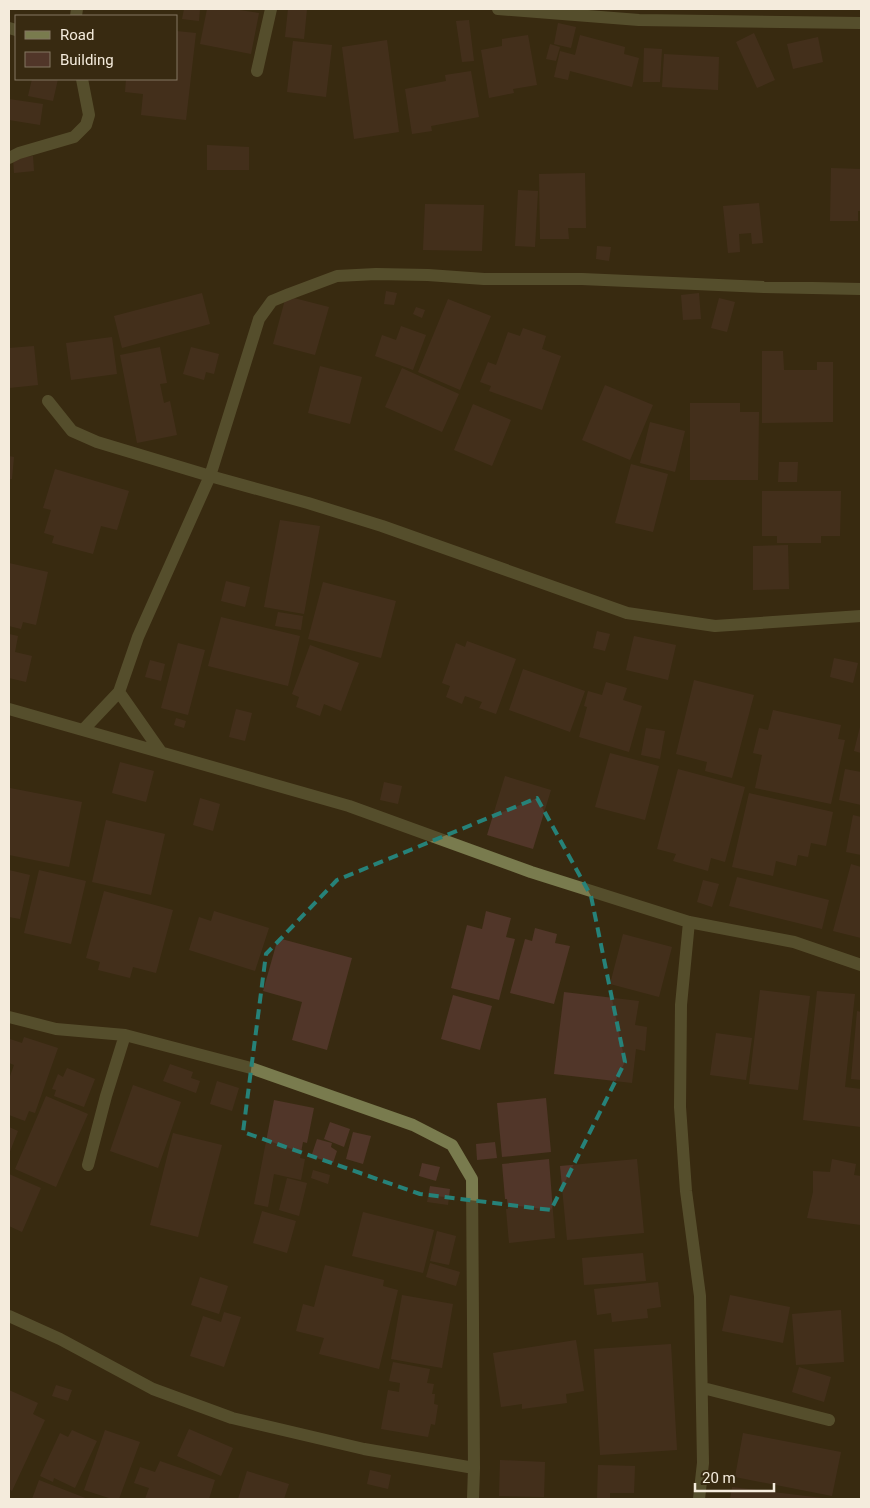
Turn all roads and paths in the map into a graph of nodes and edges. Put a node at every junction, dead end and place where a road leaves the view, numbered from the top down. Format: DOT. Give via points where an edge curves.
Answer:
graph roads {
  1 [pos="271,9"];
  2 [pos="498,9"];
  3 [pos="861,23"];
  4 [pos="257,71"];
  5 [pos="82,80"];
  6 [pos="9,158"];
  7 [pos="861,289"];
  8 [pos="48,400"];
  9 [pos="210,476"];
  10 [pos="861,616"];
  11 [pos="119,692"];
  12 [pos="9,709"];
  13 [pos="82,730"];
  14 [pos="161,752"];
  15 [pos="689,922"];
  16 [pos="861,964"];
  17 [pos="9,1016"];
  18 [pos="125,1035"];
  19 [pos="88,1165"];
  20 [pos="9,1316"];
  21 [pos="702,1388"];
  22 [pos="829,1420"];
  23 [pos="474,1468"];
  24 [pos="473,1499"];
  25 [pos="699,1499"];
  1 -- 4 [label="street"];
  2 -- 3 [label="street" via="639,20"];
  5 -- 6 [label="street" via="89,115 86,125 74,137"];
  7 -- 9 [label="street" via="428,275 337,276 272,301 259,318"];
  8 -- 9 [label="street" via="72,431 97,442"];
  9 -- 10 [label="street" via="382,526 627,613 715,626"];
  9 -- 11 [label="street" via="138,637"];
  11 -- 13 [label="street"];
  11 -- 14 [label="street"];
  12 -- 13 [label="street"];
  13 -- 14 [label="street"];
  14 -- 15 [label="street" via="349,806 531,872"];
  15 -- 16 [label="street" via="794,942"];
  15 -- 21 [label="street" via="681,1005 680,1107 686,1191 700,1296"];
  17 -- 18 [label="street" via="56,1029"];
  18 -- 19 [label="street"];
  18 -- 23 [label="street" via="251,1068 413,1125 452,1145 472,1179"];
  20 -- 23 [label="street" via="152,1389 232,1418 364,1449"];
  21 -- 22 [label="street"];
  21 -- 25 [label="street" via="703,1463"];
  23 -- 24 [label="street"];
}
